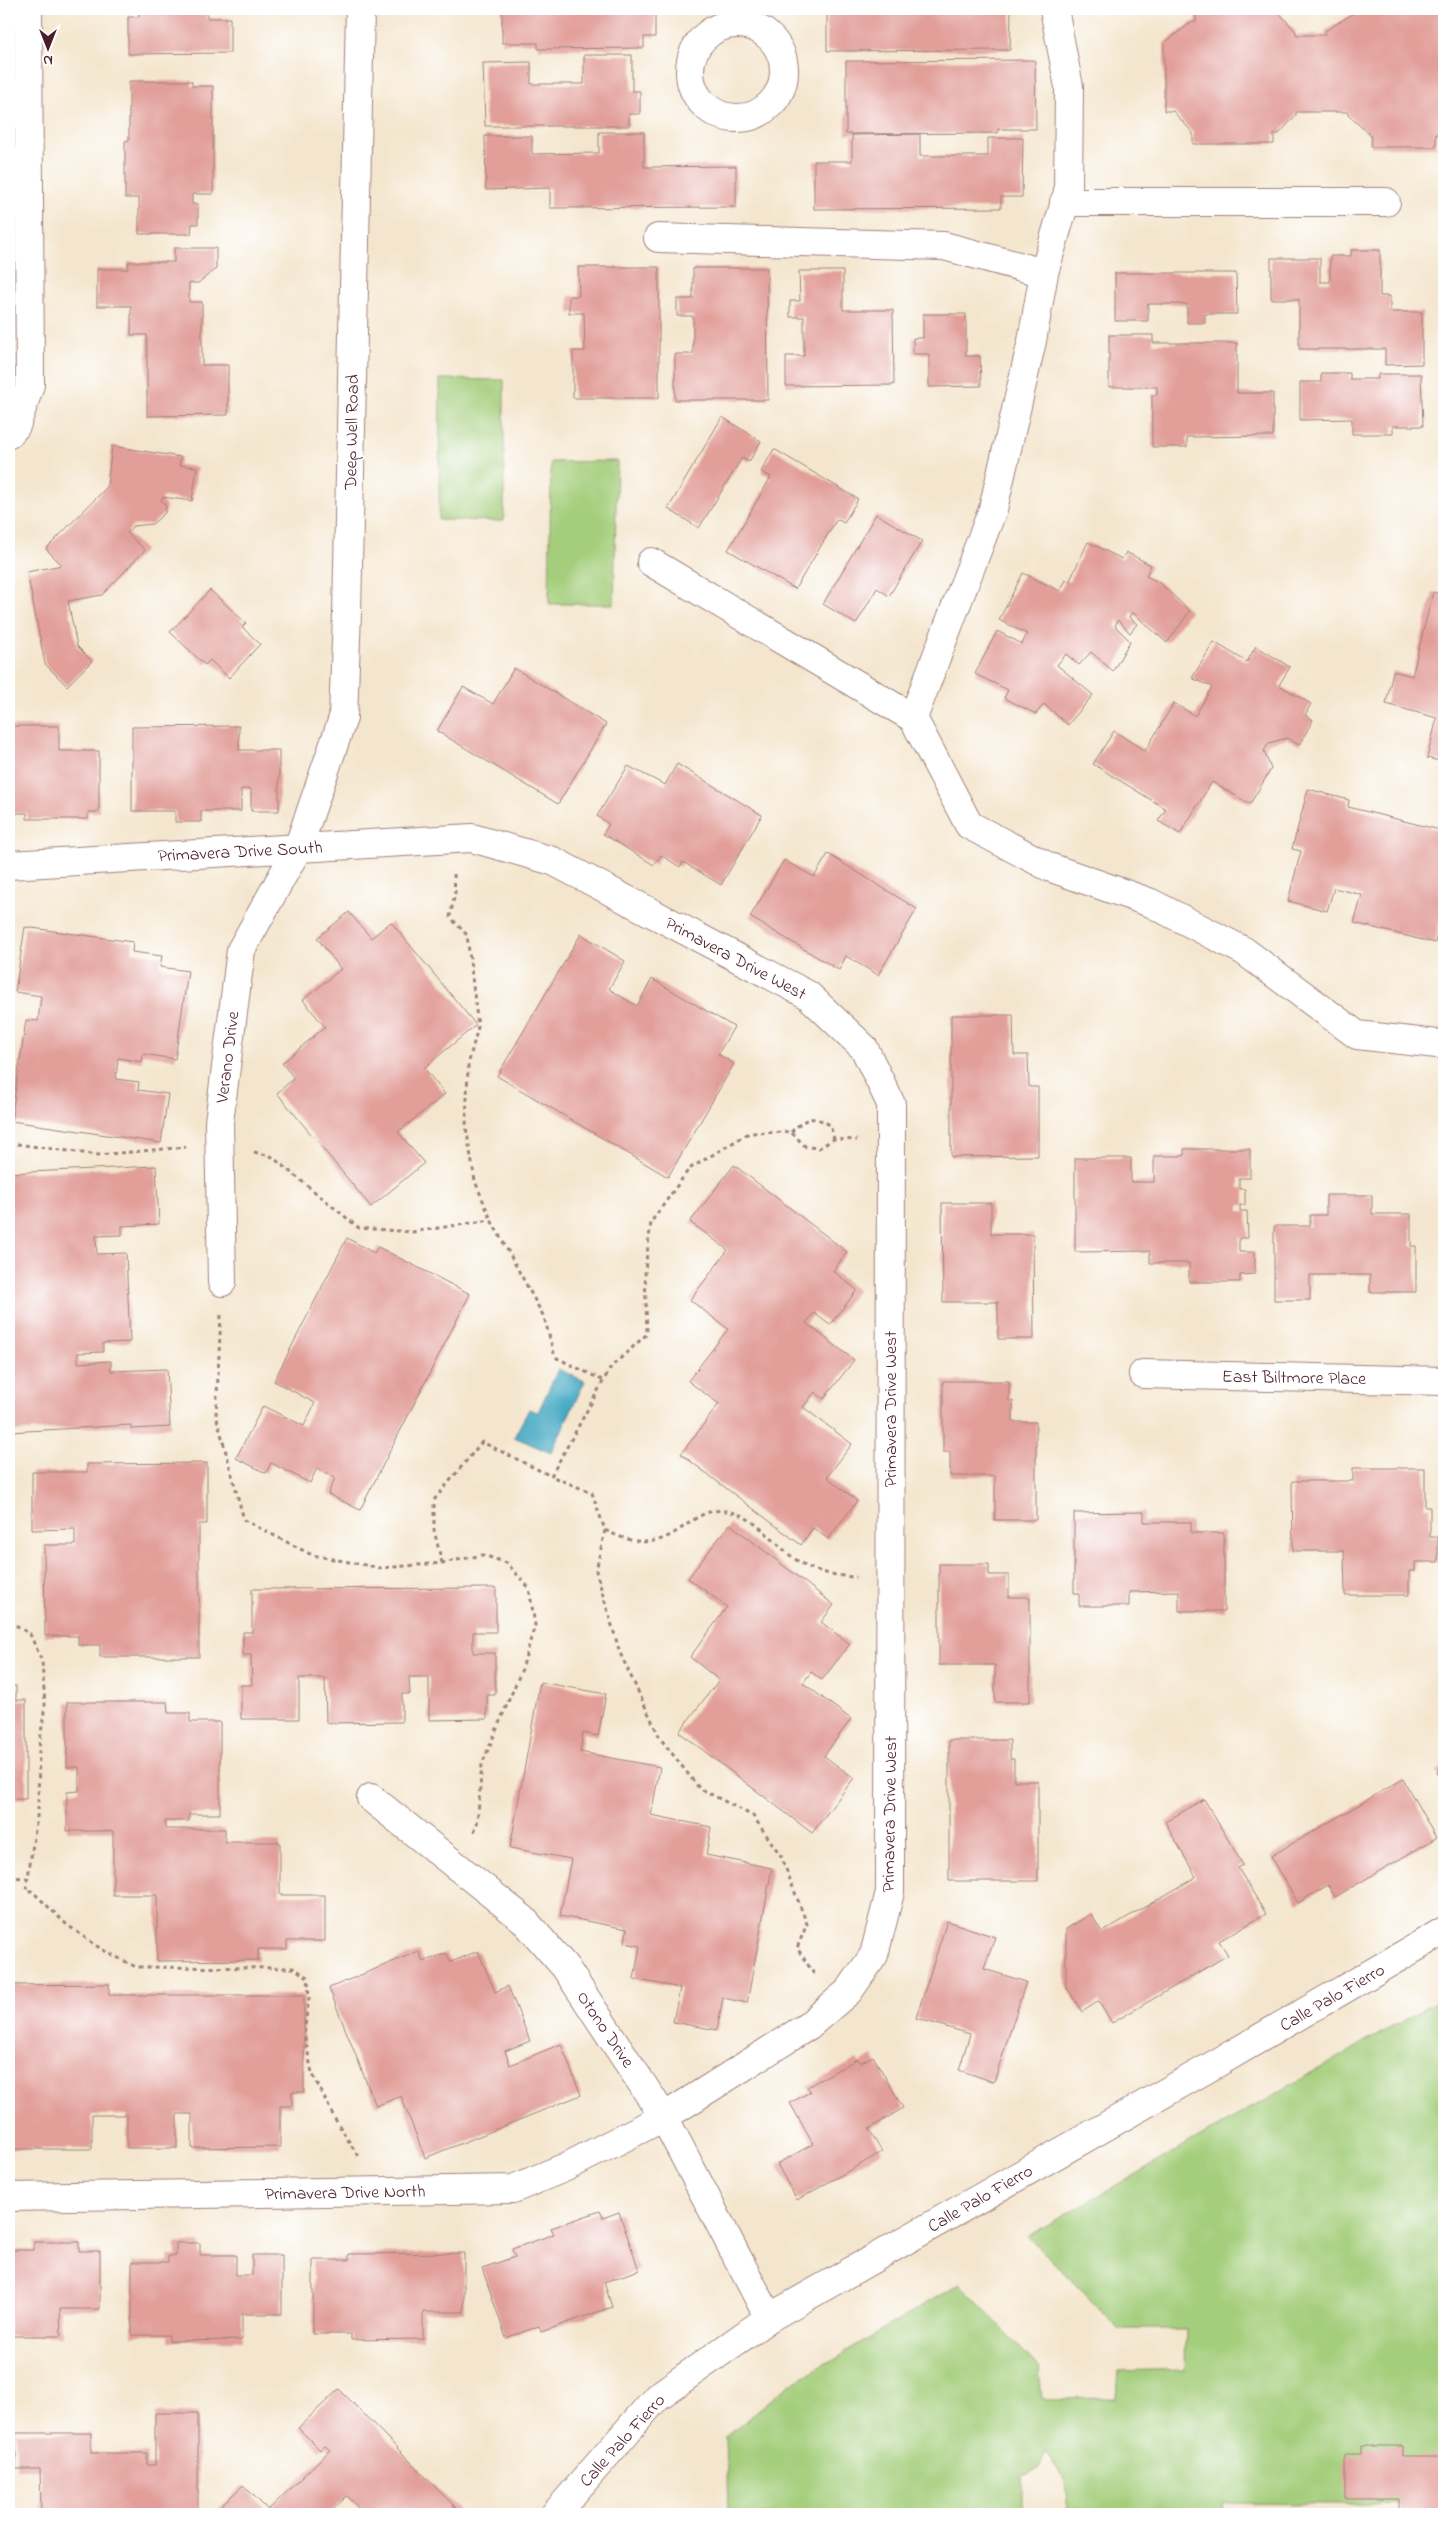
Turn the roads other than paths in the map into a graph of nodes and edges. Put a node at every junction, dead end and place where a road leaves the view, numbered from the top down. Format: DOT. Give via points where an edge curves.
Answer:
graph roads {
  1 [pos="28,9"];
  2 [pos="360,9"];
  3 [pos="1054,9"];
  4 [pos="1064,202"];
  5 [pos="1386,202"];
  6 [pos="658,238"];
  7 [pos="1044,273"];
  8 [pos="9,434"];
  9 [pos="651,562"];
  10 [pos="913,718"];
  11 [pos="462,838"];
  12 [pos="298,848"];
  13 [pos="9,865"];
  14 [pos="1444,1043"];
  15 [pos="222,1282"];
  16 [pos="1143,1374"];
  17 [pos="1444,1381"];
  18 [pos="371,1798"];
  19 [pos="1444,1931"];
  20 [pos="664,2117"];
  21 [pos="9,2197"];
  22 [pos="769,2318"];
  23 [pos="555,2514"];
  1 -- 8 [label="street" via="30,385 16,426"];
  2 -- 12 [label="street, Deep Well Road" via="343,718"];
  3 -- 4 [label="street" via="1069,87 1068,192"];
  4 -- 5 [label="street"];
  4 -- 7 [label="street"];
  6 -- 7 [label="street" via="944,246"];
  7 -- 10 [label="street" via="1032,341 993,509"];
  9 -- 10 [label="street"];
  10 -- 14 [label="street" via="969,825 1049,867 1151,904 1244,951 1358,1035"];
  11 -- 12 [label="street, Primavera Drive South"];
  11 -- 20 [label="street, Primavera Drive West" via="553,861 808,995 864,1048 891,1104 890,1892 874,1955 849,1991 808,2026"];
  12 -- 13 [label="street, Primavera Drive South"];
  12 -- 15 [label="street, Verano Drive" via="241,950 219,1122"];
  16 -- 17 [label="street, East Biltmore Place"];
  18 -- 20 [label="street, Otono Drive" via="523,1919 565,1967"];
  19 -- 22 [label="street, Calle Palo Fierro"];
  20 -- 21 [label="street, Primavera Drive North" via="566,2167 513,2189"];
  20 -- 22 [label="street, Otono Drive"];
  22 -- 23 [label="street, Calle Palo Fierro" via="657,2397"];
}
